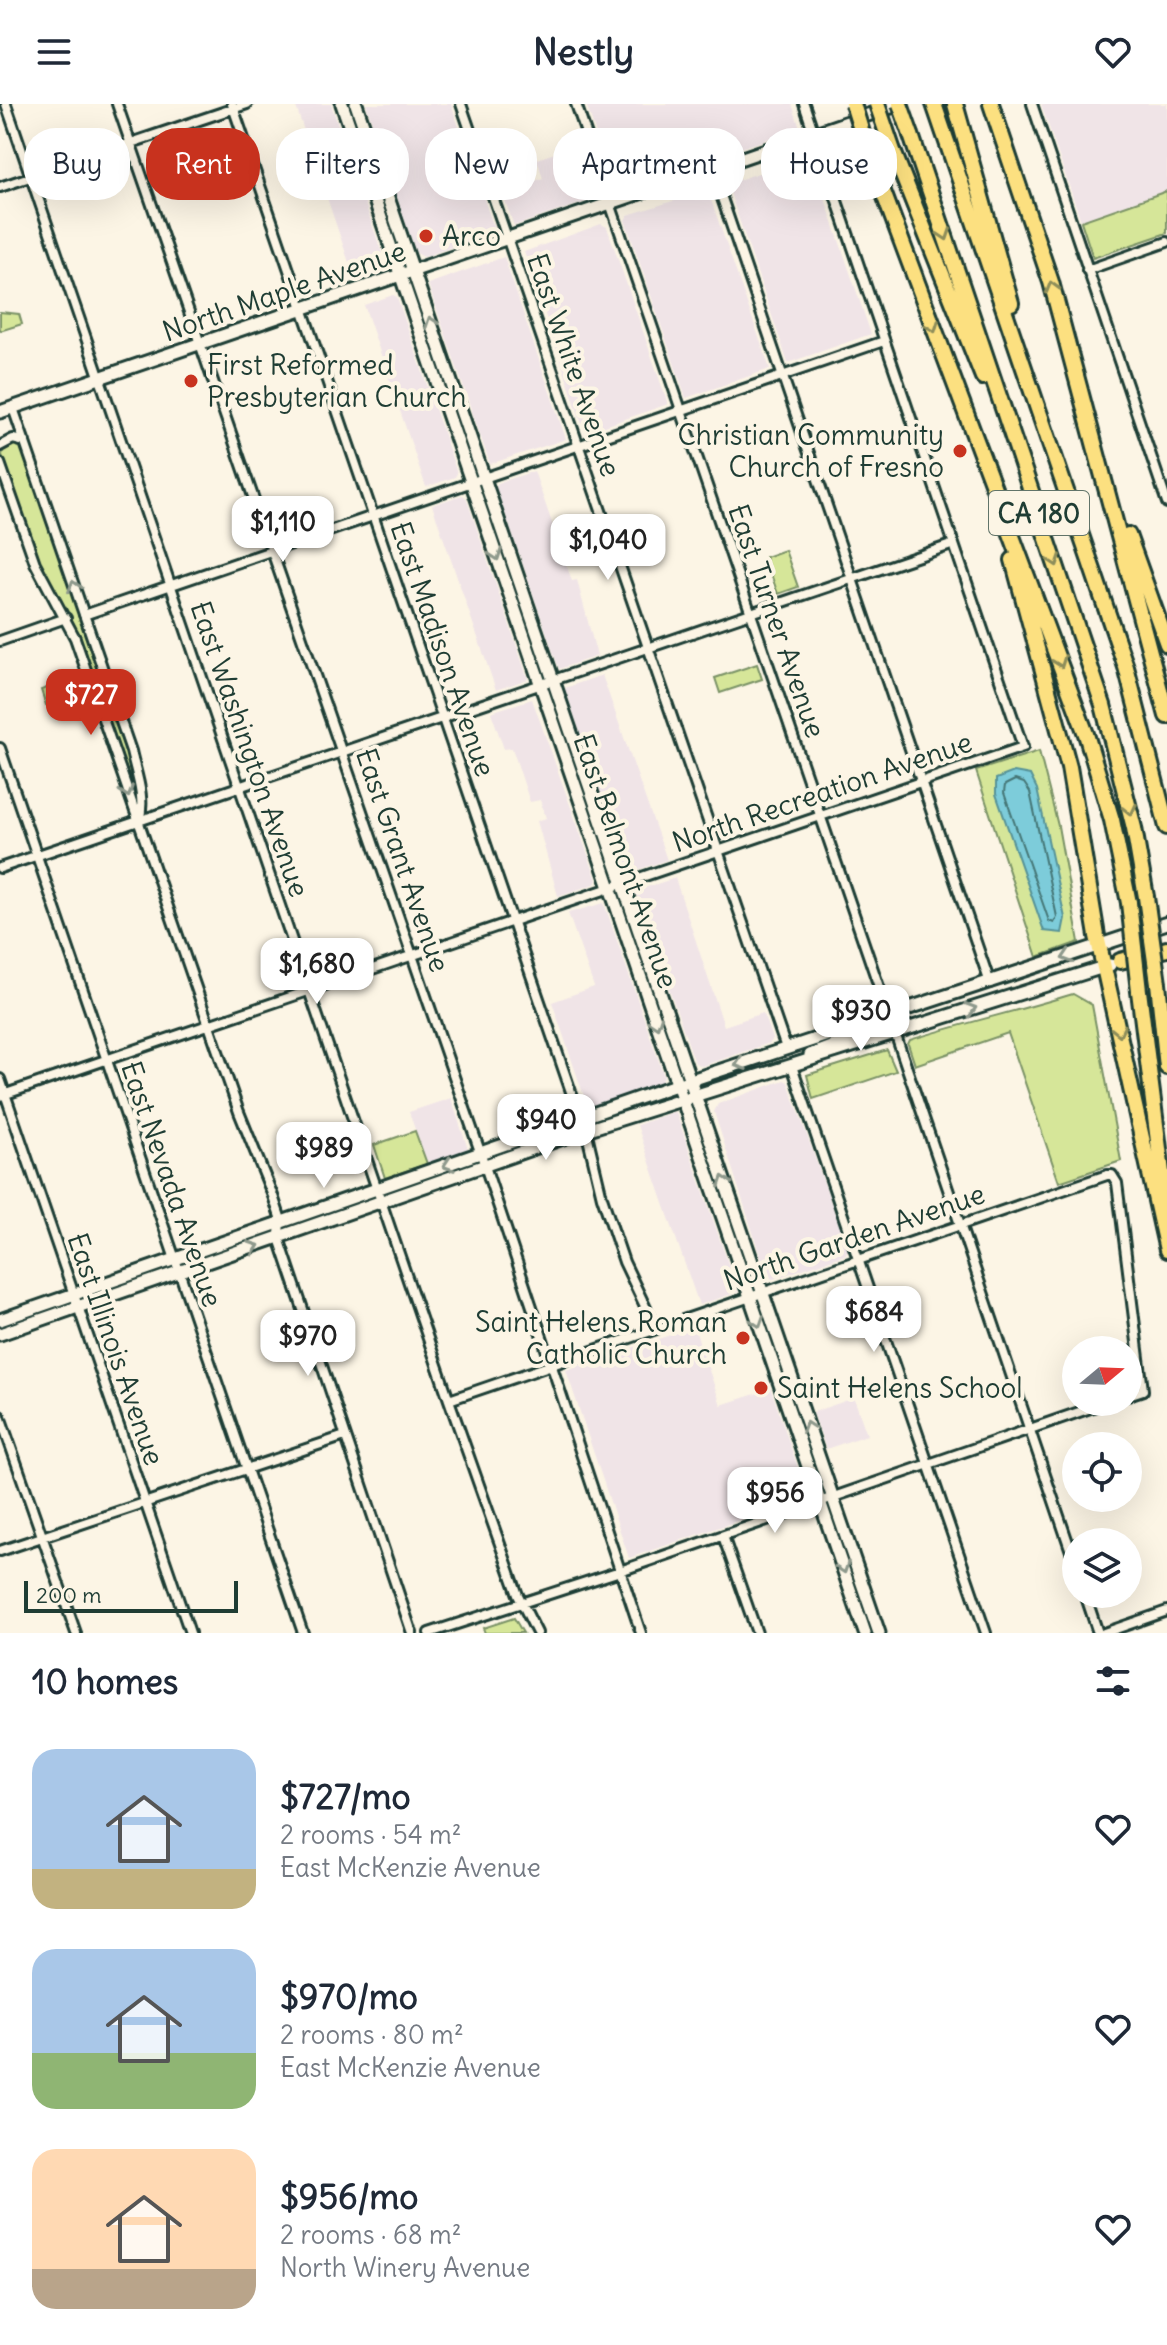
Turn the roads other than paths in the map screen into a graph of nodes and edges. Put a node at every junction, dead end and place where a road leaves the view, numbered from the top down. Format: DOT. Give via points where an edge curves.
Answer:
graph roads {
  1 [pos="6,104"];
  2 [pos="117,104"];
  3 [pos="247,104"];
  4 [pos="342,104"];
  5 [pos="356,104"];
  6 [pos="461,104"];
  7 [pos="576,104"];
  8 [pos="804,104"];
  9 [pos="853,104"];
  10 [pos="877,104"];
  11 [pos="900,104"];
  12 [pos="934,104"];
  13 [pos="991,104"];
  14 [pos="1032,104"];
  15 [pos="233,106"];
  16 [pos="956,111"];
  17 [pos="812,128"];
  18 [pos="831,128"];
  19 [pos="131,143"];
  20 [pos="24,154"];
  21 [pos="24,179"];
  22 [pos="0,187"];
  23 [pos="40,200"];
  24 [pos="623,200"];
  25 [pos="723,200"];
  26 [pos="836,200"];
  27 [pos="611,204"];
  28 [pos="509,239"];
  29 [pos="1167,242"];
  30 [pos="1087,270"];
  31 [pos="414,272"];
  32 [pos="401,277"];
  33 [pos="304,309"];
  34 [pos="884,341"];
  35 [pos="203,344"];
  36 [pos="1073,363"];
  37 [pos="782,374"];
  38 [pos="101,378"];
  39 [pos="13,408"];
  40 [pos="681,410"];
  41 [pos="0,412"];
  42 [pos="25,442"];
  43 [pos="578,445"];
  44 [pos="0,446"];
  45 [pos="1056,461"];
  46 [pos="0,463"];
  47 [pos="1167,470"];
  48 [pos="1025,472"];
  49 [pos="1157,473"];
  50 [pos="483,476"];
  51 [pos="471,481"];
  52 [pos="991,485"];
  53 [pos="1167,503"];
  54 [pos="373,515"];
  55 [pos="954,544"];
  56 [pos="271,552"];
  57 [pos="852,578"];
  58 [pos="171,586"];
  59 [pos="751,613"];
  60 [pos="84,615"];
  61 [pos="66,618"];
  62 [pos="0,641"];
  63 [pos="1167,644"];
  64 [pos="647,649"];
  65 [pos="553,679"];
  66 [pos="540,684"];
  67 [pos="1167,716"];
  68 [pos="443,718"];
  69 [pos="0,748"];
  70 [pos="342,752"];
  71 [pos="921,781"];
  72 [pos="241,786"];
  73 [pos="820,816"];
  74 [pos="139,821"];
  75 [pos="1167,827"];
  76 [pos="718,851"];
  77 [pos="37,855"];
  78 [pos="0,868"];
  79 [pos="623,884"];
  80 [pos="610,888"];
  81 [pos="513,922"];
  82 [pos="1167,923"];
  83 [pos="1100,946"];
  84 [pos="1167,947"];
  85 [pos="412,954"];
  86 [pos="1120,961"];
  87 [pos="1104,966"];
  88 [pos="990,983"];
  89 [pos="308,992"];
  90 [pos="889,1016"];
  91 [pos="209,1026"];
  92 [pos="895,1033"];
  93 [pos="786,1048"];
  94 [pos="106,1059"];
  95 [pos="792,1066"];
  96 [pos="1167,1067"];
  97 [pos="0,1079"];
  98 [pos="690,1081"];
  99 [pos="678,1085"];
  100 [pos="3,1095"];
  101 [pos="695,1096"];
  102 [pos="683,1100"];
  103 [pos="580,1118"];
  104 [pos="586,1130"];
  105 [pos="480,1153"];
  106 [pos="485,1166"];
  107 [pos="379,1189"];
  108 [pos="383,1201"];
  109 [pos="1167,1219"];
  110 [pos="280,1224"];
  111 [pos="960,1224"];
  112 [pos="279,1238"];
  113 [pos="1167,1250"];
  114 [pos="176,1259"];
  115 [pos="858,1259"];
  116 [pos="180,1272"];
  117 [pos="763,1293"];
  118 [pos="74,1294"];
  119 [pos="750,1297"];
  120 [pos="79,1307"];
  121 [pos="22,1312"];
  122 [pos="0,1320"];
  123 [pos="0,1327"];
  124 [pos="655,1327"];
  125 [pos="0,1334"];
  126 [pos="1136,1336"];
  127 [pos="549,1364"];
  128 [pos="449,1400"];
  129 [pos="0,1416"];
  130 [pos="1068,1416"];
  131 [pos="1030,1429"];
  132 [pos="345,1436"];
  133 [pos="928,1464"];
  134 [pos="246,1470"];
  135 [pos="833,1499"];
  136 [pos="144,1503"];
  137 [pos="820,1503"];
  138 [pos="1063,1528"];
  139 [pos="723,1536"];
  140 [pos="42,1538"];
  141 [pos="0,1551"];
  142 [pos="620,1571"];
  143 [pos="522,1602"];
  144 [pos="1091,1608"];
  145 [pos="1167,1611"];
  146 [pos="76,1633"];
  147 [pos="190,1633"];
  148 [pos="303,1633"];
  149 [pos="412,1633"];
  150 [pos="429,1633"];
  151 [pos="537,1633"];
  152 [pos="641,1633"];
  153 [pos="757,1633"];
  154 [pos="865,1633"];
  155 [pos="879,1633"];
  156 [pos="986,1633"];
  157 [pos="1101,1633"];
  1 -- 20 [label="street, East Washington Avenue"];
  2 -- 19 [label="street, East Grant Avenue"];
  3 -- 15 [label="street"];
  4 -- 32 [label="main road, East Belmont Avenue"];
  5 -- 31 [label="main road, East Belmont Avenue"];
  6 -- 28 [label="street, East White Avenue"];
  7 -- 27 [label="street, East Turner Avenue"];
  8 -- 17 [label="street"];
  9 -- 52 [label="highway, one-way, bridge"];
  10 -- 48 [label="highway, bridge" via="976,362"];
  11 -- 18 [label="main road, North Maple Avenue"];
  11 -- 48 [label="highway, CA 180, one-way, bridge"];
  12 -- 45 [label="highway, CA 180"];
  36 -- 13 [label="highway, one-way" via="1040,245"];
  14 -- 30 [label="street"];
  15 -- 19 [label="street"];
  15 -- 33 [label="street, East Madison Avenue"];
  16 -- 45 [label="highway"];
  19 -- 35 [label="street, East Grant Avenue"];
  21 -- 22 [label="street"];
  23 -- 38 [label="street, East Washington Avenue"];
  24 -- 27 [label="main road, North Maple Avenue"];
  25 -- 37 [label="street"];
  26 -- 34 [label="street"];
  27 -- 28 [label="main road, North Maple Avenue"];
  27 -- 40 [label="street, East Turner Avenue"];
  28 -- 31 [label="main road, North Maple Avenue"];
  28 -- 43 [label="street, East White Avenue"];
  29 -- 30 [label="street"];
  30 -- 49 [label="street"];
  31 -- 32 [label="main road, North Maple Avenue"];
  50 -- 31 [label="main road, East Belmont Avenue, one-way"];
  32 -- 33 [label="main road, North Maple Avenue"];
  32 -- 51 [label="main road, East Belmont Avenue"];
  33 -- 35 [label="main road, North Maple Avenue"];
  33 -- 54 [label="street, East Madison Avenue"];
  34 -- 37 [label="street"];
  34 -- 55 [label="street"];
  35 -- 38 [label="main road, North Maple Avenue"];
  35 -- 56 [label="street, East Grant Avenue"];
  36 -- 63 [label="highway"];
  36 -- 67 [label="highway"];
  37 -- 40 [label="street"];
  37 -- 57 [label="street"];
  38 -- 39 [label="main road, North Maple Avenue"];
  38 -- 58 [label="street, East Washington Avenue"];
  39 -- 41 [label="main road, North Maple Avenue"];
  39 -- 42 [label="street"];
  40 -- 43 [label="street"];
  40 -- 59 [label="street, East Turner Avenue"];
  42 -- 44 [label="street" via="13,439"];
  60 -- 42 [label="street, one-way"];
  43 -- 50 [label="street"];
  43 -- 64 [label="street, East White Avenue"];
  45 -- 75 [label="highway, CA 180" via="1138,706"];
  46 -- 61 [label="street" via="35,563"];
  47 -- 49 [label="street"];
  48 -- 96 [label="highway, CA 180, one-way, bridge" via="1103,705 1134,828"];
  49 -- 53 [label="street"];
  50 -- 51 [label="street"];
  50 -- 65 [label="main road, East Belmont Avenue"];
  51 -- 54 [label="street"];
  51 -- 66 [label="main road, East Belmont Avenue, one-way"];
  52 -- 83 [label="highway" via="1066,754"];
  52 -- 109 [label="highway, one-way, bridge" via="1086,734 1112,820 1129,903"];
  54 -- 56 [label="street"];
  54 -- 68 [label="street, East Madison Avenue"];
  55 -- 57 [label="street"];
  55 -- 71 [label="street, North Recreation Avenue" via="1023,747"];
  56 -- 58 [label="street"];
  56 -- 70 [label="street, East Grant Avenue"];
  57 -- 59 [label="street"];
  57 -- 71 [label="street"];
  58 -- 60 [label="street"];
  58 -- 72 [label="street, East Washington Avenue"];
  59 -- 64 [label="street"];
  59 -- 73 [label="street, East Turner Avenue"];
  60 -- 74 [label="street" via="131,751 142,809"];
  61 -- 62 [label="street"];
  61 -- 74 [label="street, one-way"];
  64 -- 65 [label="street"];
  64 -- 76 [label="street, East White Avenue"];
  65 -- 66 [label="street"];
  65 -- 79 [label="main road, East Belmont Avenue"];
  66 -- 68 [label="street"];
  66 -- 80 [label="main road, East Belmont Avenue"];
  68 -- 70 [label="street"];
  68 -- 81 [label="street, East Madison Avenue"];
  69 -- 77 [label="street, East Nevada Avenue"];
  70 -- 72 [label="street"];
  70 -- 85 [label="street, East Grant Avenue"];
  71 -- 73 [label="street, North Recreation Avenue"];
  71 -- 88 [label="street"];
  72 -- 74 [label="street"];
  72 -- 89 [label="street, East Washington Avenue"];
  73 -- 76 [label="street, North Recreation Avenue"];
  73 -- 90 [label="street, East Turner Avenue"];
  74 -- 77 [label="street"];
  74 -- 91 [label="street"];
  76 -- 79 [label="street, North Recreation Avenue"];
  76 -- 93 [label="street, East White Avenue"];
  77 -- 78 [label="street"];
  77 -- 94 [label="street, East Nevada Avenue"];
  79 -- 80 [label="street, North Recreation Avenue"];
  79 -- 98 [label="main road, East Belmont Avenue"];
  80 -- 81 [label="street, North Recreation Avenue"];
  80 -- 99 [label="main road, East Belmont Avenue, one-way"];
  81 -- 85 [label="street, North Recreation Avenue"];
  81 -- 103 [label="street, East Madison Avenue"];
  82 -- 83 [label="main road"];
  83 -- 87 [label="highway"];
  83 -- 88 [label="main road, one-way"];
  84 -- 86 [label="highway"];
  85 -- 89 [label="street, North Recreation Avenue"];
  85 -- 105 [label="street, East Grant Avenue"];
  86 -- 87 [label="main road"];
  92 -- 87 [label="main road, one-way"];
  87 -- 113 [label="highway, one-way"];
  88 -- 90 [label="main road"];
  89 -- 91 [label="street, North Recreation Avenue"];
  89 -- 107 [label="street, East Washington Avenue"];
  90 -- 93 [label="main road"];
  90 -- 95 [label="main road" via="878,1029 822,1047"];
  91 -- 94 [label="street, North Recreation Avenue"];
  91 -- 110 [label="street"];
  92 -- 95 [label="main road"];
  92 -- 111 [label="street"];
  93 -- 98 [label="main road, one-way"];
  94 -- 100 [label="street, North Recreation Avenue"];
  94 -- 114 [label="street, East Nevada Avenue"];
  95 -- 101 [label="main road"];
  95 -- 115 [label="street"];
  97 -- 100 [label="street, East Illinois Avenue"];
  98 -- 99 [label="main road"];
  98 -- 101 [label="main road, East Belmont Avenue"];
  99 -- 102 [label="main road, East Belmont Avenue"];
  99 -- 103 [label="main road"];
  100 -- 118 [label="street, East Illinois Avenue"];
  101 -- 102 [label="main road"];
  117 -- 101 [label="main road, East Belmont Avenue, one-way"];
  102 -- 104 [label="main road"];
  102 -- 119 [label="main road, East Belmont Avenue"];
  103 -- 105 [label="main road"];
  104 -- 106 [label="main road"];
  104 -- 124 [label="street" via="624,1262"];
  105 -- 106 [label="street, East Grant Avenue"];
  105 -- 107 [label="main road, one-way"];
  106 -- 108 [label="main road"];
  106 -- 127 [label="street, East Grant Avenue"];
  107 -- 108 [label="street, East Washington Avenue"];
  107 -- 110 [label="main road"];
  108 -- 112 [label="main road"];
  108 -- 128 [label="street, East Washington Avenue"];
  110 -- 112 [label="street"];
  110 -- 114 [label="main road"];
  111 -- 115 [label="street, North Garden Avenue"];
  111 -- 126 [label="street, North Garden Avenue" via="1112,1175"];
  111 -- 131 [label="street"];
  116 -- 112 [label="main road, one-way"];
  112 -- 132 [label="street"];
  114 -- 116 [label="street, East Nevada Avenue"];
  114 -- 118 [label="main road"];
  115 -- 117 [label="street, North Garden Avenue"];
  115 -- 133 [label="street"];
  116 -- 120 [label="main road"];
  116 -- 134 [label="street, East Nevada Avenue"];
  117 -- 119 [label="street, North Garden Avenue"];
  135 -- 117 [label="main road, East Belmont Avenue, one-way"];
  118 -- 120 [label="street, East Illinois Avenue"];
  118 -- 121 [label="main road"];
  119 -- 124 [label="street, North Garden Avenue"];
  119 -- 137 [label="main road, East Belmont Avenue, one-way"];
  120 -- 125 [label="main road"];
  120 -- 136 [label="street, East Illinois Avenue"];
  121 -- 122 [label="main road"];
  121 -- 123 [label="main road"];
  124 -- 127 [label="street, North Garden Avenue"];
  127 -- 128 [label="street, North Garden Avenue"];
  127 -- 142 [label="street, East Grant Avenue"];
  128 -- 143 [label="street, East Washington Avenue"];
  129 -- 140 [label="street"];
  130 -- 131 [label="street"];
  131 -- 133 [label="street"];
  131 -- 138 [label="street"];
  132 -- 134 [label="street"];
  132 -- 149 [label="street"];
  133 -- 135 [label="street"];
  133 -- 156 [label="street"];
  134 -- 136 [label="street"];
  134 -- 148 [label="street, East Nevada Avenue"];
  135 -- 137 [label="street"];
  135 -- 155 [label="main road, East Belmont Avenue"];
  136 -- 140 [label="street"];
  136 -- 147 [label="street, East Illinois Avenue"];
  137 -- 139 [label="street"];
  137 -- 154 [label="main road, East Belmont Avenue, one-way"];
  139 -- 142 [label="street"];
  139 -- 153 [label="street"];
  140 -- 141 [label="street"];
  140 -- 146 [label="street"];
  142 -- 143 [label="street"];
  142 -- 152 [label="street, East Grant Avenue"];
  143 -- 150 [label="street"];
  143 -- 151 [label="street, East Washington Avenue"];
  144 -- 157 [label="street"];
  145 -- 157 [label="street"];
}
